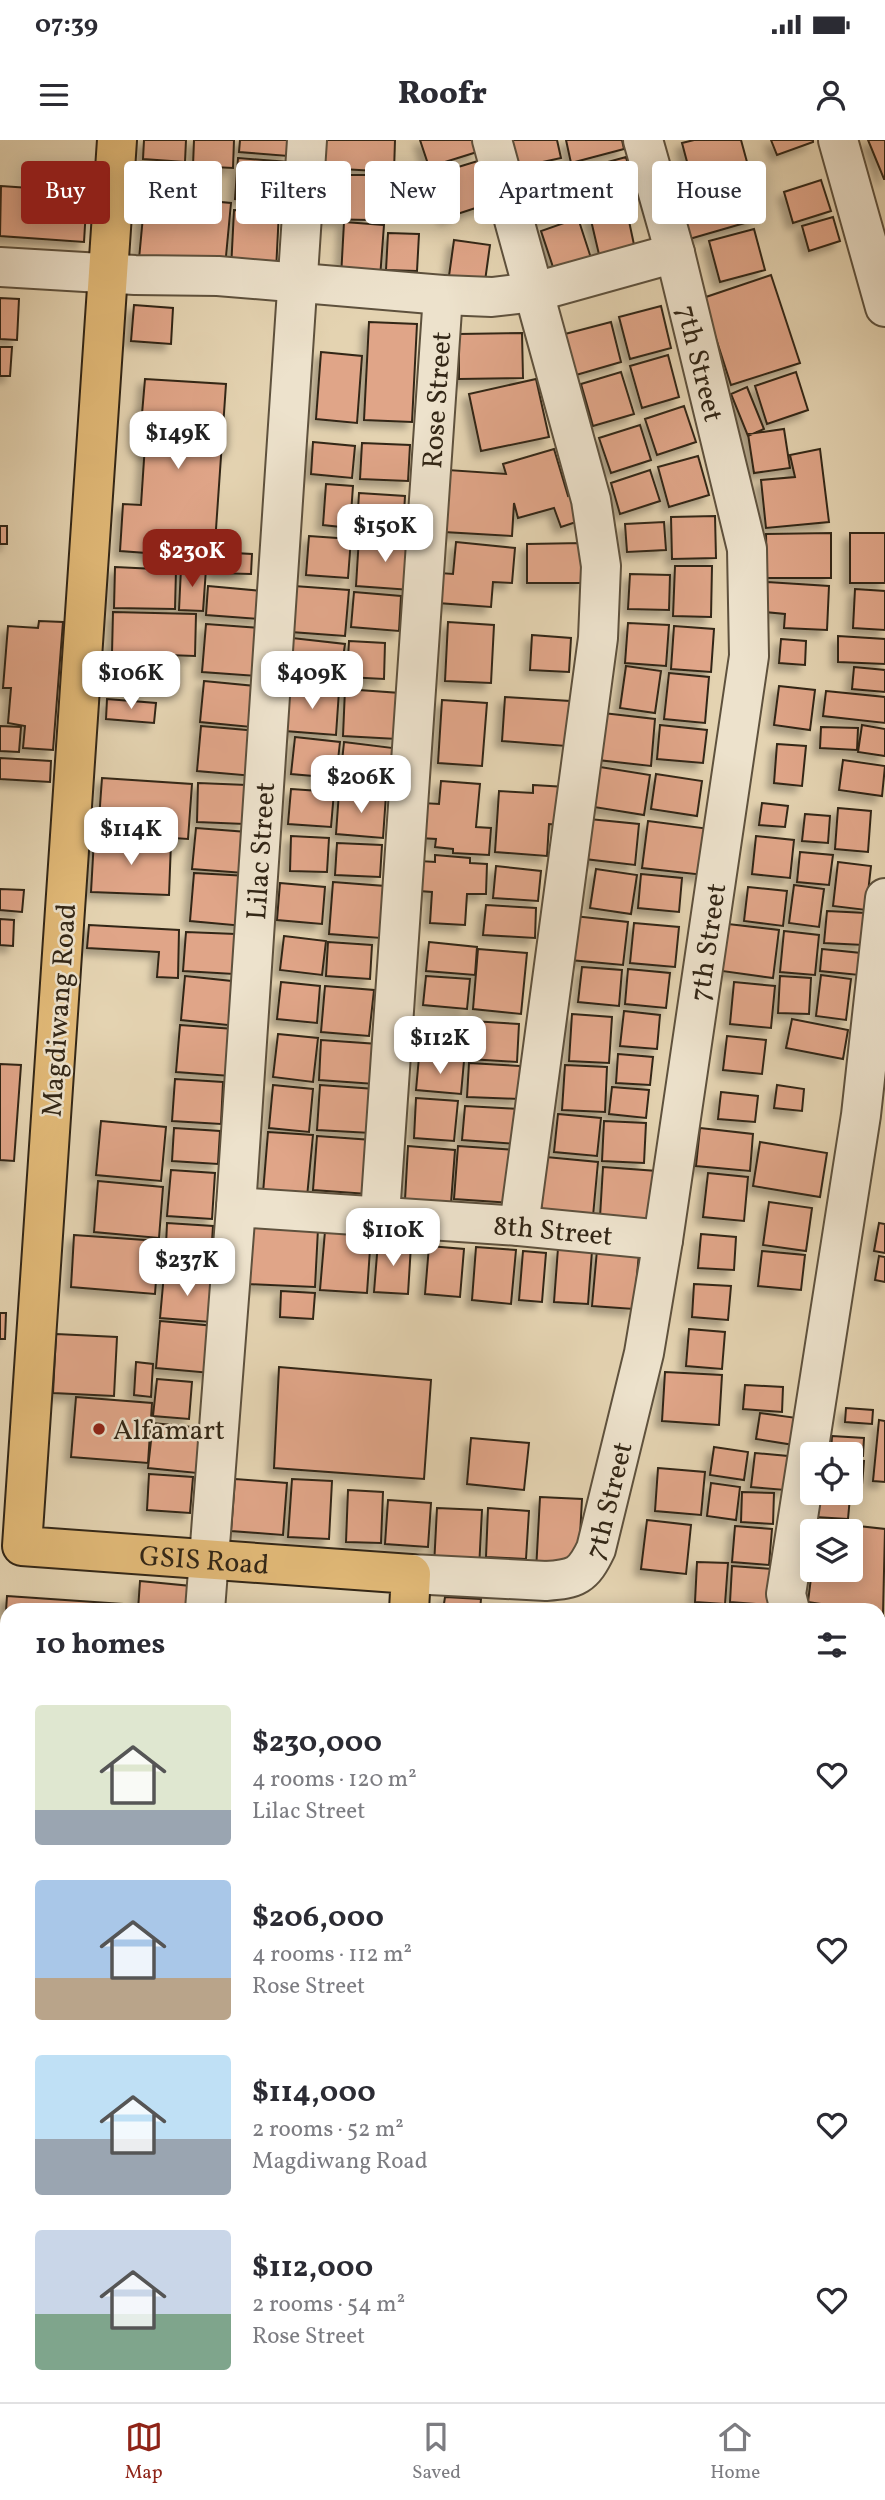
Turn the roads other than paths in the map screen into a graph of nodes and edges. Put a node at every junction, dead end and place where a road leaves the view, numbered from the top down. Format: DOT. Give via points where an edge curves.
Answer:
graph roads {
  1 [pos="117,140"];
  2 [pos="307,140"];
  3 [pos="492,140"];
  4 [pos="643,140"];
  5 [pos="838,140"];
  6 [pos="675,253"];
  7 [pos="0,267"];
  8 [pos="106,273"];
  9 [pos="296,282"];
  10 [pos="535,292"];
  11 [pos="443,295"];
  12 [pos="885,307"];
  13 [pos="884,915"];
  14 [pos="873,1117"];
  15 [pos="236,1207"];
  16 [pos="380,1215"];
  17 [pos="519,1226"];
  18 [pos="663,1240"];
  19 [pos="11,1545"];
  20 [pos="208,1560"];
  21 [pos="410,1592"];
  22 [pos="205,1603"];
  23 [pos="788,1603"];
  1 -- 8 [label="main road, Magdiwang Road"];
  2 -- 9 [label="street, Lilac Street"];
  3 -- 10 [label="street"];
  4 -- 6 [label="street, 7th Street"];
  5 -- 12 [label="street"];
  6 -- 10 [label="street"];
  6 -- 18 [label="street, 7th Street" via="747,549 749,656"];
  7 -- 8 [label="street"];
  8 -- 9 [label="street"];
  8 -- 19 [label="main road, Magdiwang Road"];
  9 -- 11 [label="street"];
  9 -- 15 [label="street, Lilac Street"];
  10 -- 11 [label="street" via="492,297"];
  10 -- 17 [label="street" via="591,500 601,566 598,638"];
  11 -- 16 [label="street, Rose Street"];
  13 -- 14 [label="street"];
  14 -- 23 [label="street" via="786,1594"];
  15 -- 16 [label="street, 8th Street"];
  15 -- 20 [label="street, Lilac Street"];
  16 -- 17 [label="street, 8th Street"];
  17 -- 18 [label="street, 8th Street"];
  18 -- 21 [label="street, 7th Street" via="644,1353 589,1563 579,1576 564,1580"];
  19 -- 20 [label="main road, GSIS Road"];
  20 -- 21 [label="main road, GSIS Road"];
  20 -- 22 [label="street, Lilac Street"];
}
